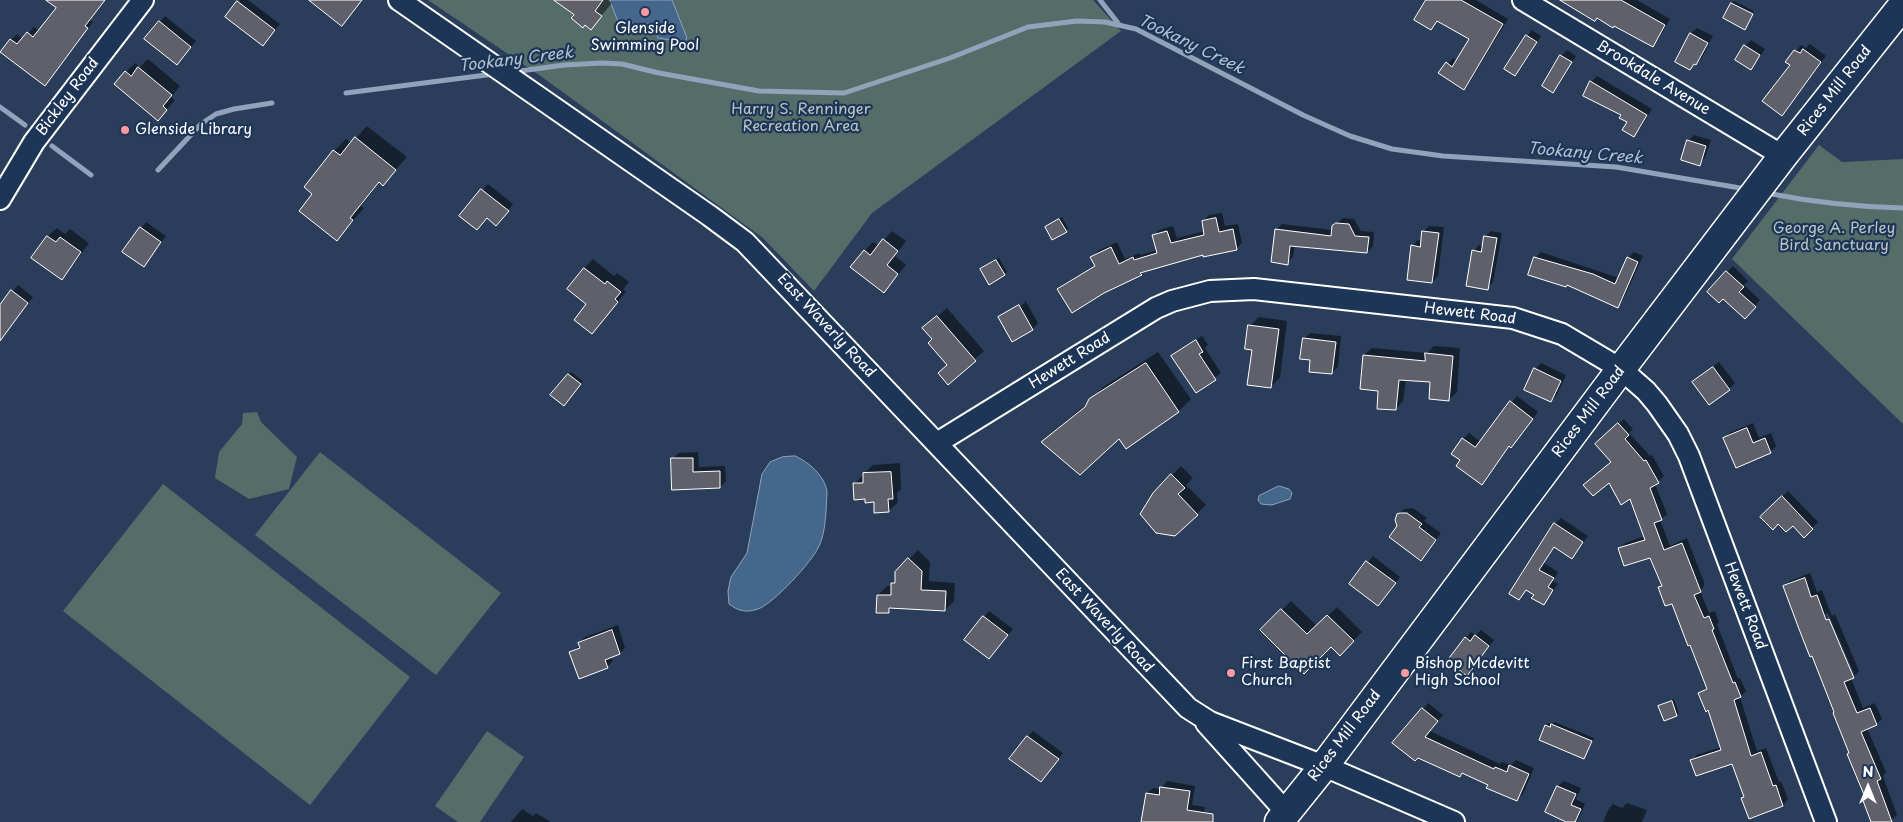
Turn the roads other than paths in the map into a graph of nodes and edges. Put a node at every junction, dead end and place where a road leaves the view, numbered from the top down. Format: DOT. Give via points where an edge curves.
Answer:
graph roads {
  1 [pos="143,0"];
  2 [pos="399,0"];
  3 [pos="1523,0"];
  4 [pos="1903,5"];
  5 [pos="1777,164"];
  6 [pos="0,199"];
  7 [pos="1621,369"];
  8 [pos="937,444"];
  9 [pos="1199,716"];
  10 [pos="1324,766"];
  11 [pos="1282,817"];
  12 [pos="1454,822"];
  13 [pos="1826,822"];
  1 -- 6 [label="street, Bickley Road" via="34,142"];
  2 -- 8 [label="street, East Waverly Road" via="745,242"];
  3 -- 5 [label="street, Brookdale Avenue"];
  4 -- 5 [label="street, Rices Mill Road"];
  5 -- 7 [label="street, Rices Mill Road"];
  7 -- 8 [label="street, Hewett Road" via="1562,334 1513,318 1254,289 1210,291 1156,308"];
  7 -- 10 [label="street, Rices Mill Road"];
  7 -- 13 [label="street, Hewett Road" via="1657,404 1689,456"];
  8 -- 9 [label="street, East Waverly Road" via="1179,700"];
  9 -- 10 [label="street, East Waverly Road"];
  9 -- 11 [label="street, East Waverly Road"];
  10 -- 11 [label="street, Rices Mill Road"];
  10 -- 12 [label="street, East Waverly Road"];
}
